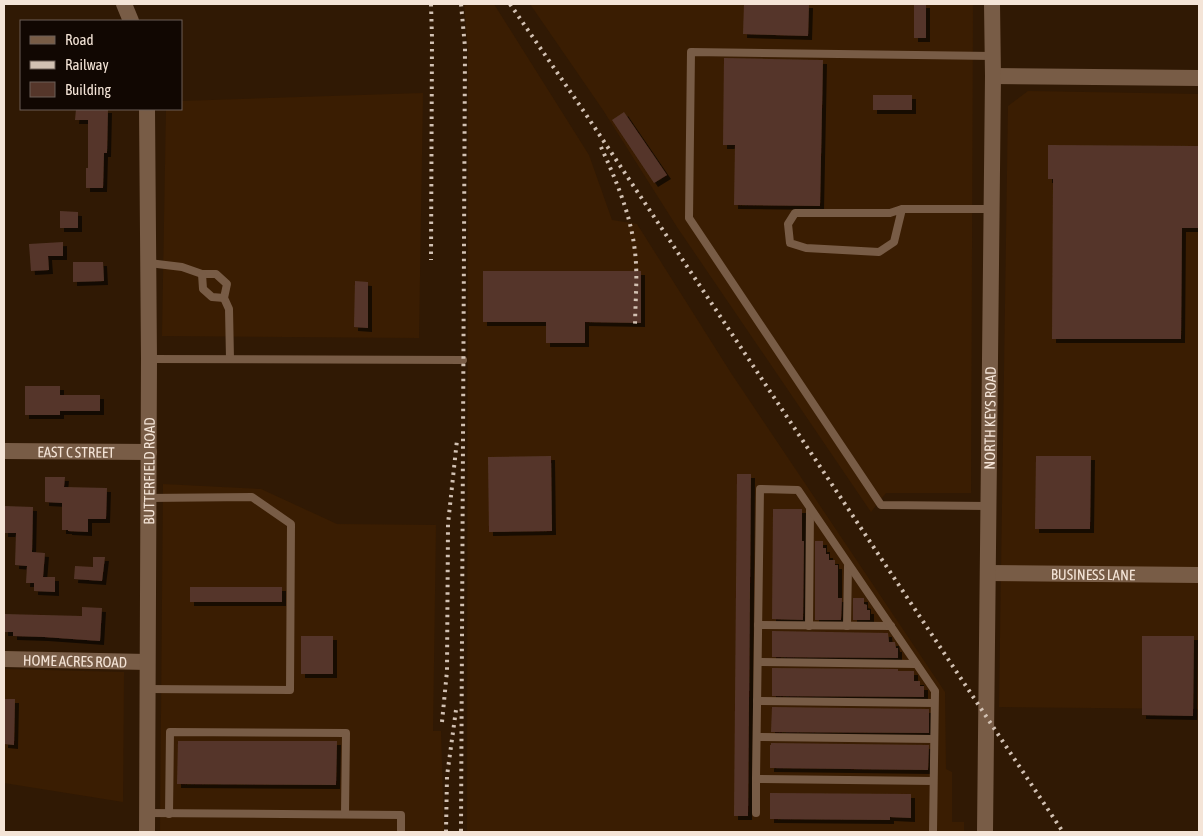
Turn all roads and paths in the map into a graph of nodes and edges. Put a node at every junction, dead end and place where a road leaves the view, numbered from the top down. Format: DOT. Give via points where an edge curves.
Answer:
graph roads {
  1 [pos="124,4"];
  2 [pos="992,4"];
  3 [pos="131,20"];
  4 [pos="993,56"];
  5 [pos="993,76"];
  6 [pos="1199,78"];
  7 [pos="147,110"];
  8 [pos="902,209"];
  9 [pos="992,209"];
  10 [pos="149,263"];
  11 [pos="202,274"];
  12 [pos="224,298"];
  13 [pos="149,359"];
  14 [pos="230,359"];
  15 [pos="463,360"];
  16 [pos="4,451"];
  17 [pos="149,452"];
  18 [pos="148,498"];
  19 [pos="988,506"];
  20 [pos="810,509"];
  21 [pos="848,565"];
  22 [pos="988,573"];
  23 [pos="1199,575"];
  24 [pos="758,625"];
  25 [pos="809,626"];
  26 [pos="847,626"];
  27 [pos="892,626"];
  28 [pos="4,660"];
  29 [pos="147,662"];
  30 [pos="758,662"];
  31 [pos="916,664"];
  32 [pos="147,689"];
  33 [pos="757,701"];
  34 [pos="934,703"];
  35 [pos="757,736"];
  36 [pos="934,739"];
  37 [pos="756,778"];
  38 [pos="933,781"];
  39 [pos="147,813"];
  40 [pos="756,813"];
  41 [pos="170,814"];
  42 [pos="345,814"];
  43 [pos="147,832"];
  44 [pos="401,832"];
  45 [pos="933,832"];
  46 [pos="984,832"];
  1 -- 3 [label="street"];
  2 -- 4 [label="street, NORTH KEYS ROAD"];
  4 -- 5 [label="street, NORTH KEYS ROAD"];
  4 -- 19 [label="lane" via="691,52 690,71 689,218 881,505"];
  5 -- 6 [label="street"];
  5 -- 9 [label="street, NORTH KEYS ROAD"];
  7 -- 10 [label="street, BUTTERFIELD ROAD"];
  8 -- 8 [label="lane" via="894,242 879,252 806,248 790,243 788,224 796,213 890,213"];
  8 -- 9 [label="lane"];
  9 -- 19 [label="street, NORTH KEYS ROAD"];
  10 -- 11 [label="lane" via="182,267"];
  10 -- 13 [label="street, BUTTERFIELD ROAD"];
  11 -- 12 [label="lane" via="203,289 212,297"];
  11 -- 12 [label="lane" via="216,274 227,284"];
  12 -- 14 [label="lane" via="229,309"];
  13 -- 14 [label="lane"];
  13 -- 17 [label="street, BUTTERFIELD ROAD"];
  14 -- 15 [label="lane"];
  16 -- 17 [label="street, EAST C STREET"];
  17 -- 18 [label="street, BUTTERFIELD ROAD"];
  18 -- 29 [label="street, BUTTERFIELD ROAD"];
  18 -- 32 [label="lane" via="252,497 291,524 290,690"];
  19 -- 22 [label="street, NORTH KEYS ROAD"];
  20 -- 21 [label="lane"];
  20 -- 24 [label="lane" via="798,490 760,490"];
  20 -- 25 [label="lane"];
  21 -- 26 [label="lane"];
  21 -- 27 [label="lane"];
  22 -- 23 [label="street, BUSINESS LANE"];
  22 -- 46 [label="street, NORTH KEYS ROAD"];
  24 -- 25 [label="lane"];
  24 -- 30 [label="lane"];
  25 -- 26 [label="lane"];
  26 -- 27 [label="lane"];
  27 -- 31 [label="lane"];
  28 -- 29 [label="street, HOME ACRES ROAD"];
  29 -- 32 [label="street, BUTTERFIELD ROAD"];
  30 -- 31 [label="lane"];
  30 -- 33 [label="lane"];
  31 -- 34 [label="lane" via="934,691"];
  32 -- 39 [label="street, BUTTERFIELD ROAD"];
  33 -- 34 [label="lane"];
  33 -- 35 [label="lane"];
  34 -- 36 [label="lane"];
  35 -- 36 [label="lane"];
  35 -- 37 [label="lane"];
  36 -- 38 [label="lane"];
  37 -- 38 [label="lane"];
  37 -- 40 [label="lane"];
  38 -- 45 [label="lane"];
  39 -- 41 [label="lane"];
  39 -- 43 [label="street, BUTTERFIELD ROAD"];
  41 -- 42 [label="lane"];
  41 -- 42 [label="lane" via="170,732 346,733"];
  42 -- 44 [label="lane" via="401,815"];
}
